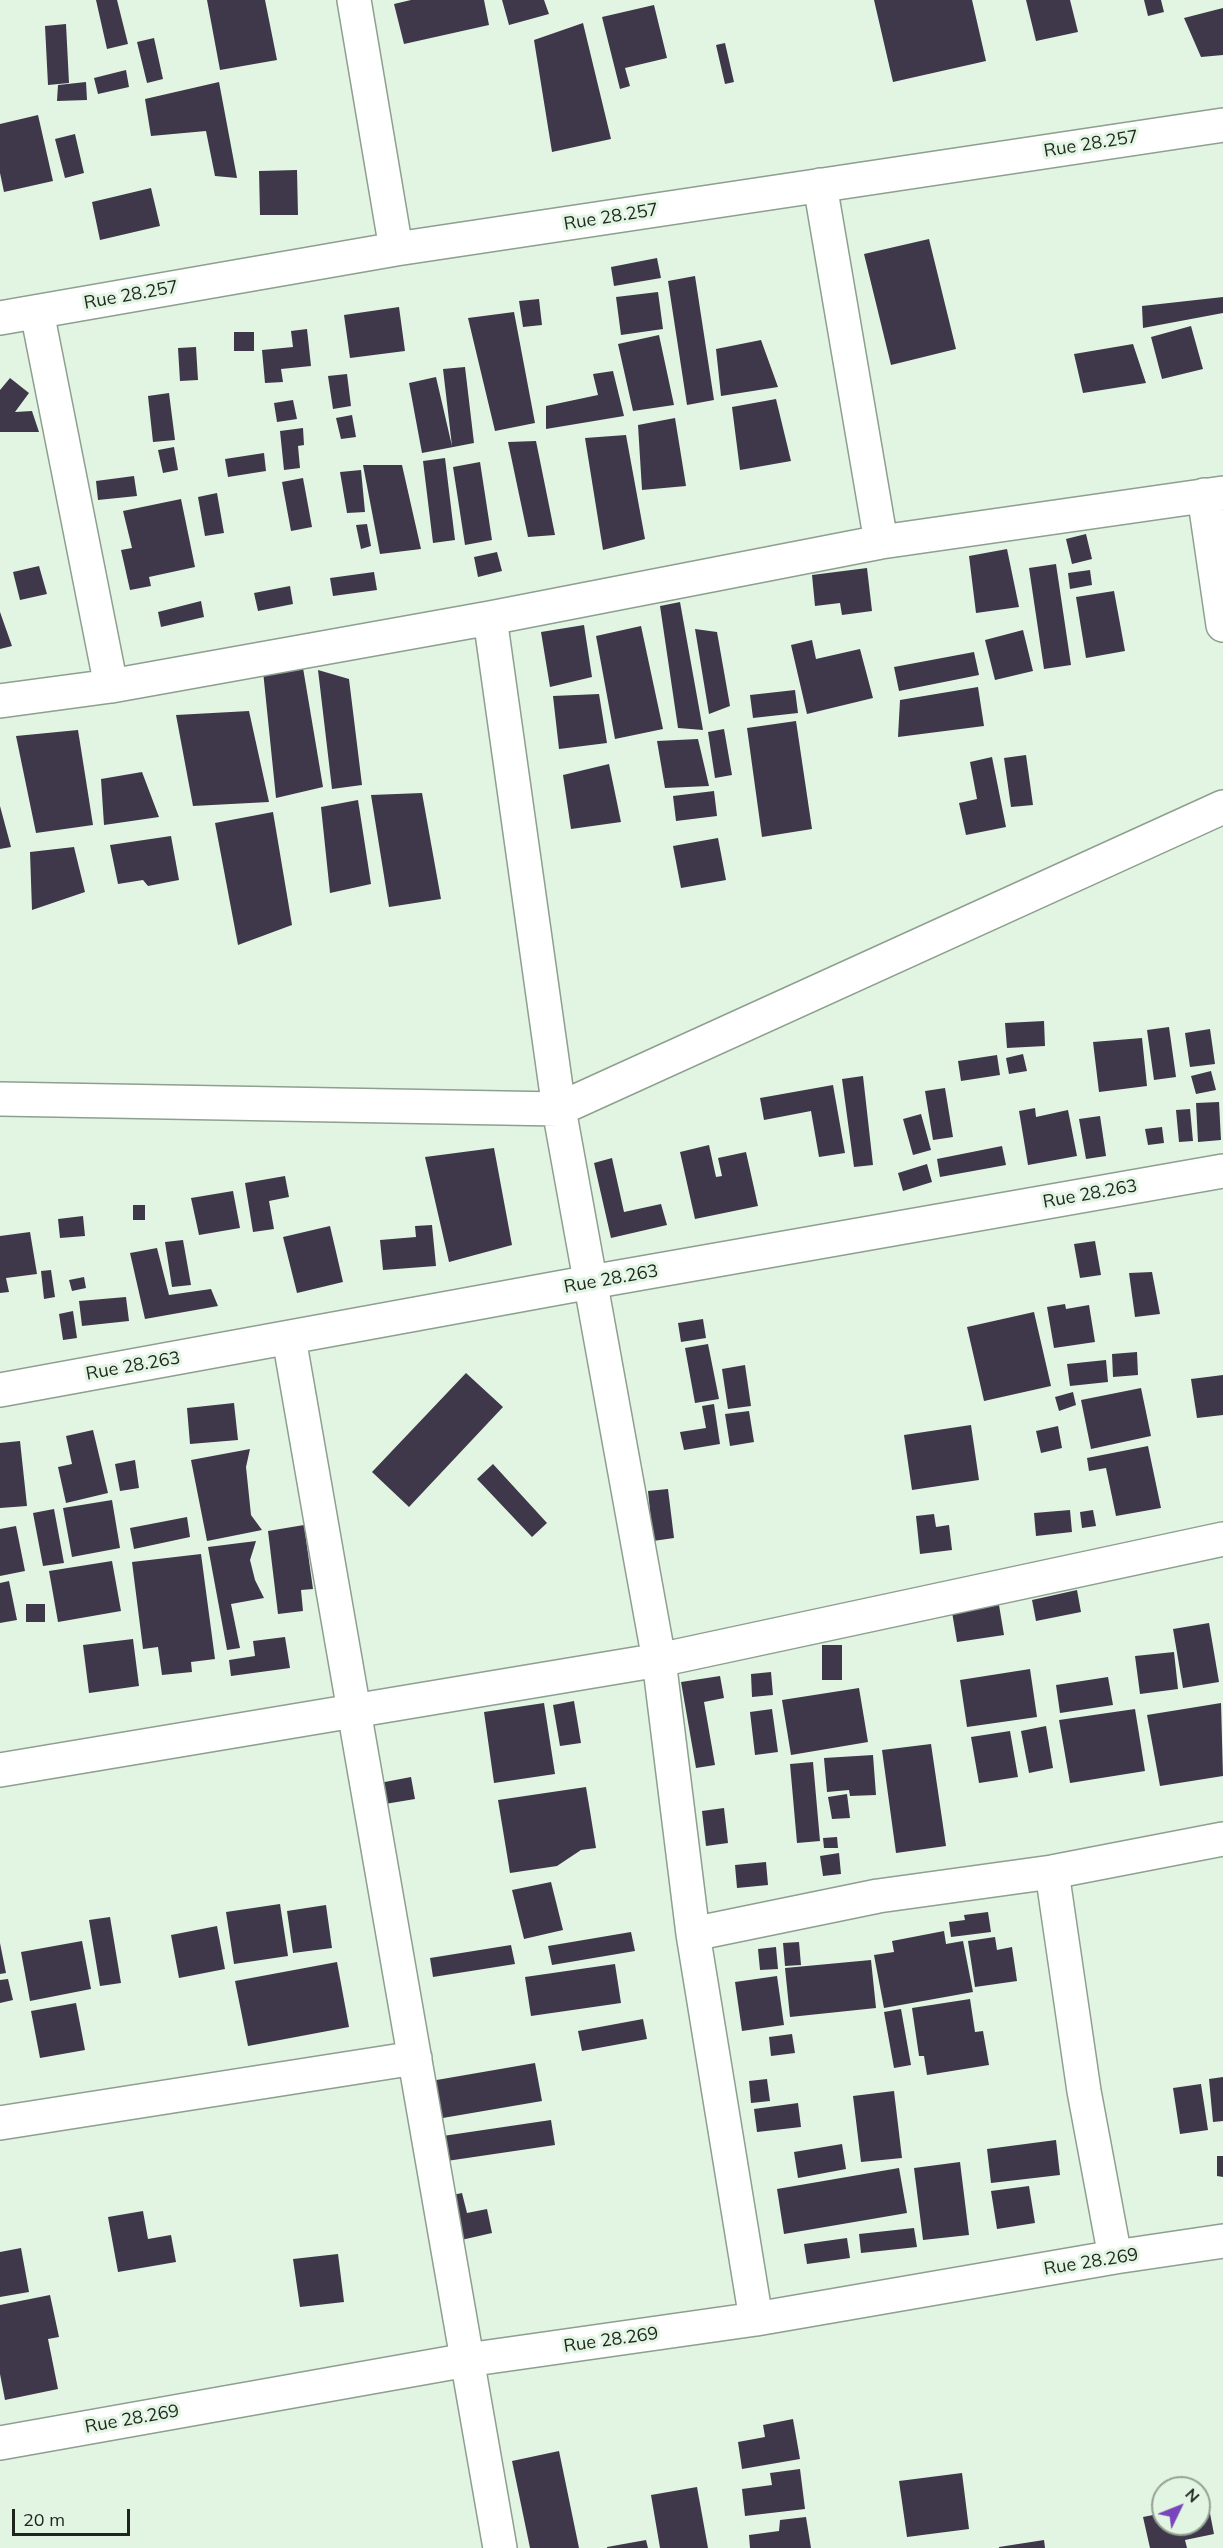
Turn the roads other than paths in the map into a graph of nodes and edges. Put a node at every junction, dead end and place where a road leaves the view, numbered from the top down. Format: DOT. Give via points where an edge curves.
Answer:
graph roads {
  1 [pos="354,0"];
  2 [pos="1223,124"];
  3 [pos="820,185"];
  4 [pos="396,249"];
  5 [pos="37,312"];
  6 [pos="0,318"];
  7 [pos="1213,494"];
  8 [pos="881,542"];
  9 [pos="490,618"];
  10 [pos="1223,625"];
  11 [pos="111,686"];
  12 [pos="0,701"];
  13 [pos="1223,807"];
  14 [pos="0,1099"];
  15 [pos="559,1109"];
  16 [pos="1223,1171"];
  17 [pos="591,1282"];
  18 [pos="289,1338"];
  19 [pos="0,1390"];
  20 [pos="1223,1539"];
  21 [pos="659,1660"];
  22 [pos="354,1711"];
  23 [pos="0,1770"];
  24 [pos="1223,1839"];
  25 [pos="1052,1872"];
  26 [pos="693,1934"];
  27 [pos="415,2058"];
  28 [pos="0,2122"];
  29 [pos="1223,2241"];
  30 [pos="1115,2257"];
  31 [pos="756,2319"];
  32 [pos="467,2360"];
  33 [pos="0,2443"];
  34 [pos="500,2548"];
  1 -- 4 [label="street"];
  2 -- 3 [label="street, Rue 28.257"];
  3 -- 4 [label="street, Rue 28.257"];
  3 -- 8 [label="street"];
  4 -- 5 [label="street, Rue 28.257"];
  5 -- 6 [label="street, Rue 28.257"];
  5 -- 11 [label="street"];
  7 -- 8 [label="street"];
  7 -- 10 [label="street"];
  8 -- 9 [label="street"];
  9 -- 11 [label="street"];
  9 -- 15 [label="street"];
  11 -- 12 [label="street"];
  13 -- 15 [label="street"];
  14 -- 15 [label="street"];
  15 -- 17 [label="street"];
  16 -- 17 [label="street, Rue 28.263"];
  17 -- 18 [label="street, Rue 28.263"];
  17 -- 21 [label="street"];
  18 -- 19 [label="street, Rue 28.263"];
  18 -- 22 [label="street"];
  20 -- 21 [label="street"];
  21 -- 22 [label="street"];
  21 -- 26 [label="street"];
  22 -- 23 [label="street"];
  22 -- 27 [label="street"];
  24 -- 25 [label="street"];
  25 -- 26 [label="street" via="878,1896"];
  25 -- 30 [label="street" via="1084,2091"];
  26 -- 31 [label="street"];
  27 -- 28 [label="street"];
  27 -- 32 [label="street"];
  29 -- 30 [label="street, Rue 28.269"];
  30 -- 31 [label="street, Rue 28.269"];
  31 -- 32 [label="street, Rue 28.269"];
  32 -- 33 [label="street, Rue 28.269"];
  32 -- 34 [label="street"];
}
